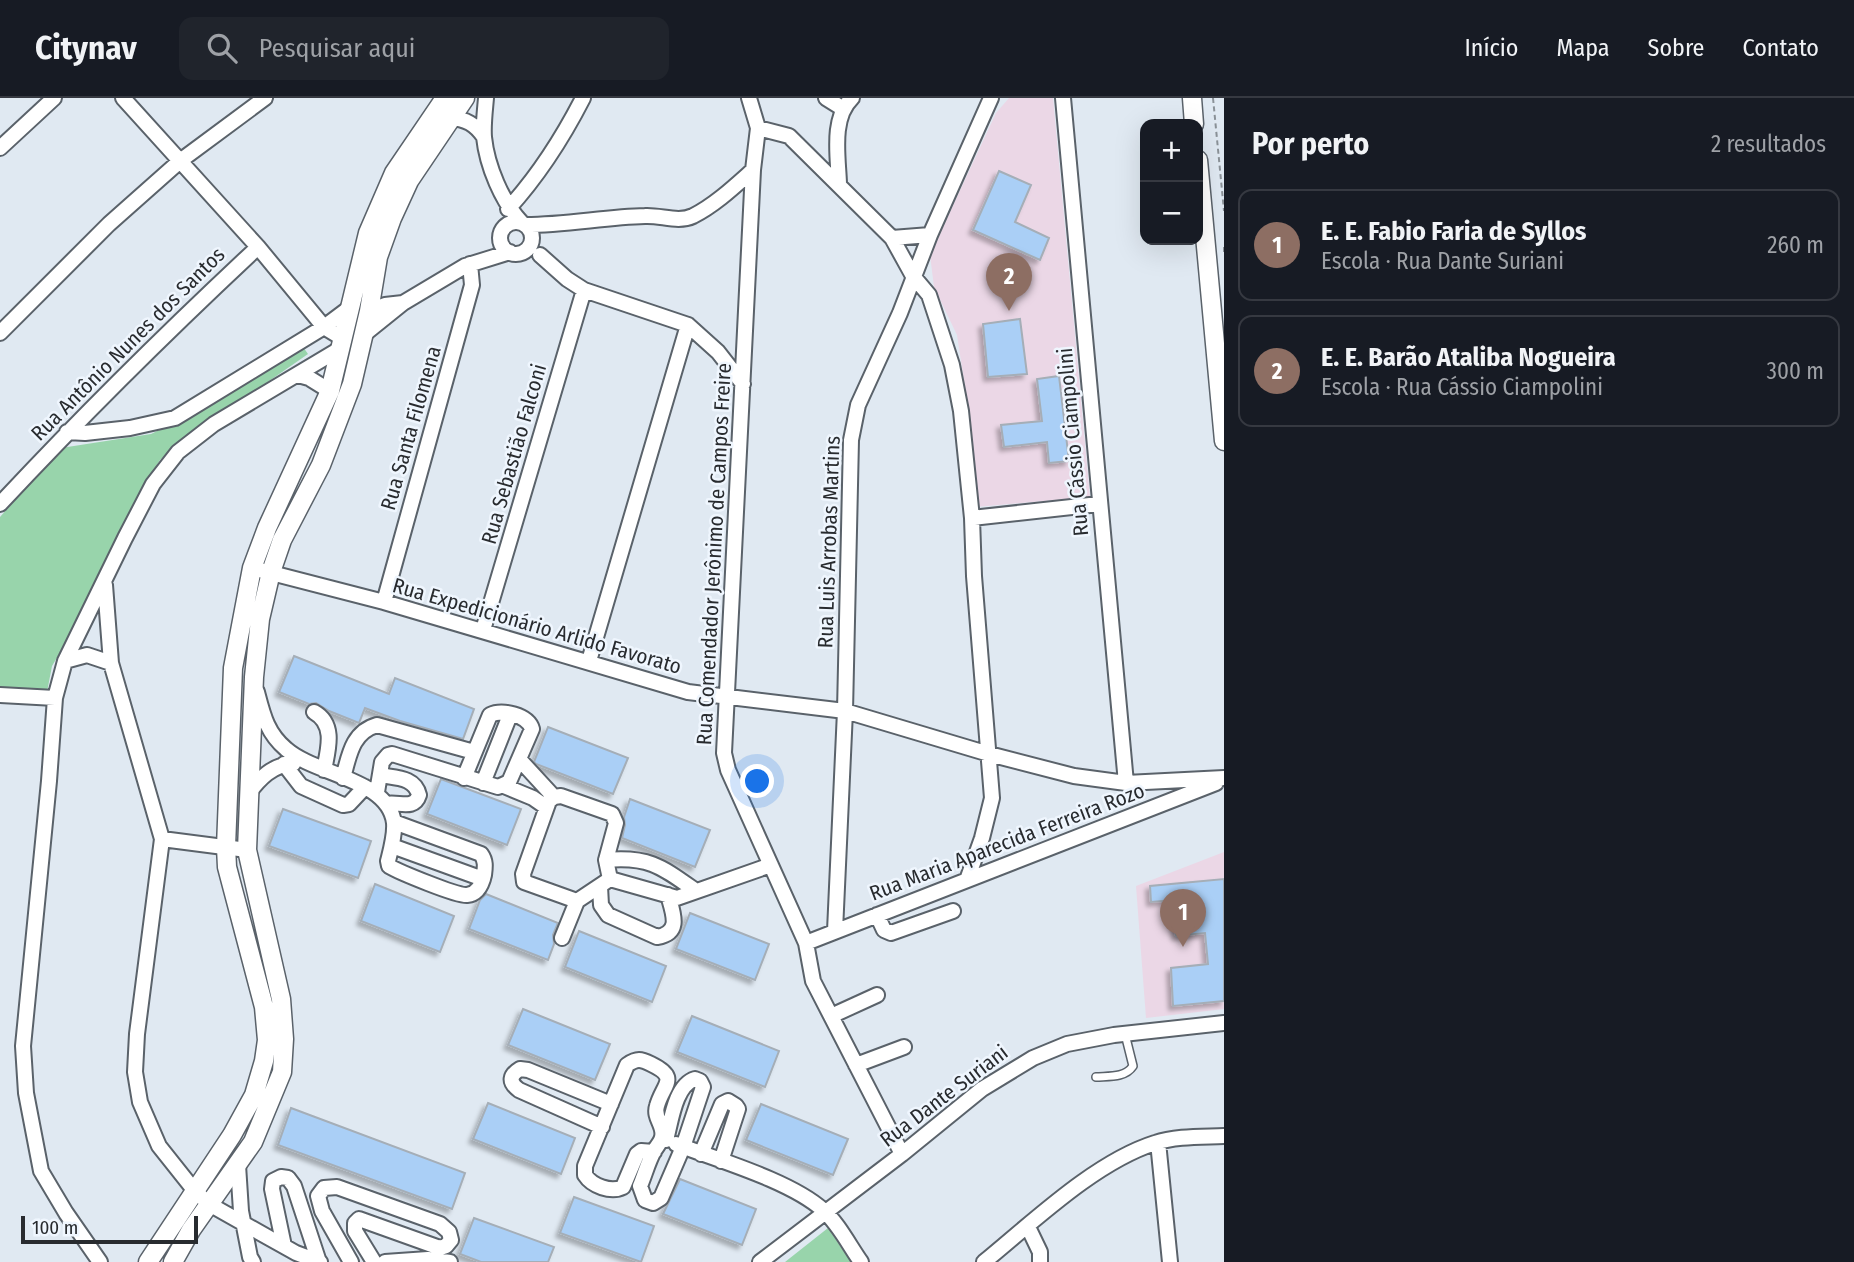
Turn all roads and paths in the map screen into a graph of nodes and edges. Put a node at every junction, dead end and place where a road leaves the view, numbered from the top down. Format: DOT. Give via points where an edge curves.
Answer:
graph roads {
  1 [pos="54,98"];
  2 [pos="123,98"];
  3 [pos="265,98"];
  4 [pos="445,98"];
  5 [pos="465,98"];
  6 [pos="486,98"];
  7 [pos="583,98"];
  8 [pos="749,98"];
  9 [pos="826,98"];
  10 [pos="990,98"];
  11 [pos="1063,98"];
  12 [pos="1192,98"];
  13 [pos="1213,98"];
  14 [pos="847,103"];
  15 [pos="450,118"];
  16 [pos="1194,119"];
  17 [pos="758,128"];
  18 [pos="484,137"];
  19 [pos="0,148"];
  20 [pos="180,162"];
  21 [pos="753,170"];
  22 [pos="1200,182"];
  23 [pos="839,183"];
  24 [pos="509,209"];
  25 [pos="1224,211"];
  26 [pos="930,234"];
  27 [pos="519,237"];
  28 [pos="892,238"];
  29 [pos="258,247"];
  30 [pos="1224,247"];
  31 [pos="1224,252"];
  32 [pos="470,264"];
  33 [pos="913,276"];
  34 [pos="584,290"];
  35 [pos="403,303"];
  36 [pos="348,309"];
  37 [pos="369,311"];
  38 [pos="688,325"];
  39 [pos="324,327"];
  40 [pos="0,333"];
  41 [pos="362,336"];
  42 [pos="340,344"];
  43 [pos="298,375"];
  44 [pos="743,384"];
  45 [pos="330,391"];
  46 [pos="67,432"];
  47 [pos="1224,441"];
  48 [pos="0,504"];
  49 [pos="1099,504"];
  50 [pos="972,518"];
  51 [pos="252,568"];
  52 [pos="271,572"];
  53 [pos="104,584"];
  54 [pos="384,602"];
  55 [pos="484,630"];
  56 [pos="65,661"];
  57 [pos="589,661"];
  58 [pos="111,663"];
  59 [pos="254,677"];
  60 [pos="0,695"];
  61 [pos="55,698"];
  62 [pos="726,698"];
  63 [pos="845,711"];
  64 [pos="314,712"];
  65 [pos="510,715"];
  66 [pos="474,752"];
  67 [pos="989,754"];
  68 [pos="519,759"];
  69 [pos="284,764"];
  70 [pos="308,764"];
  71 [pos="324,771"];
  72 [pos="380,775"];
  73 [pos="343,778"];
  74 [pos="464,778"];
  75 [pos="1224,779"];
  76 [pos="483,783"];
  77 [pos="1126,783"];
  78 [pos="504,786"];
  79 [pos="371,790"];
  80 [pos="248,795"];
  81 [pos="550,802"];
  82 [pos="386,804"];
  83 [pos="394,822"];
  84 [pos="162,839"];
  85 [pos="392,846"];
  86 [pos="226,847"];
  87 [pos="247,850"];
  88 [pos="606,860"];
  89 [pos="771,865"];
  90 [pos="483,879"];
  91 [pos="967,880"];
  92 [pos="605,882"];
  93 [pos="696,891"];
  94 [pos="668,895"];
  95 [pos="577,901"];
  96 [pos="953,911"];
  97 [pos="877,915"];
  98 [pos="835,931"];
  99 [pos="562,937"];
  100 [pos="806,943"];
  101 [pos="877,995"];
  102 [pos="831,1016"];
  103 [pos="1224,1023"];
  104 [pos="1125,1034"];
  105 [pos="904,1046"];
  106 [pos="856,1065"];
  107 [pos="1096,1077"];
  108 [pos="611,1104"];
  109 [pos="602,1127"];
  110 [pos="1224,1136"];
  111 [pos="664,1139"];
  112 [pos="1158,1142"];
  113 [pos="683,1147"];
  114 [pos="654,1152"];
  115 [pos="701,1154"];
  116 [pos="902,1154"];
  117 [pos="721,1161"];
  118 [pos="238,1165"];
  119 [pos="194,1190"];
  120 [pos="209,1204"];
  121 [pos="826,1212"];
  122 [pos="243,1222"];
  123 [pos="1028,1227"];
  124 [pos="284,1246"];
  125 [pos="100,1262"];
  126 [pos="148,1262"];
  127 [pos="173,1262"];
  128 [pos="253,1262"];
  129 [pos="319,1262"];
  130 [pos="351,1262"];
  131 [pos="374,1262"];
  132 [pos="385,1262"];
  133 [pos="450,1262"];
  134 [pos="760,1262"];
  135 [pos="861,1262"];
  136 [pos="984,1262"];
  137 [pos="1040,1262"];
  138 [pos="1170,1262"];
  1 -- 19 [label="street"];
  2 -- 20 [label="street"];
  3 -- 20 [label="street"];
  4 -- 36 [label="street" via="394,173 368,233"];
  5 -- 15 [label="street"];
  6 -- 18 [label="street"];
  7 -- 24 [label="street" via="550,157"];
  8 -- 17 [label="street"];
  9 -- 14 [label="street"];
  10 -- 26 [label="street, Rua Luis Arrobas Martins"];
  11 -- 49 [label="street, Rua Cássio Ciampolini"];
  12 -- 16 [label="street"];
  13 -- 25 [label="path"];
  14 -- 23 [label="street" via="838,149"];
  15 -- 18 [label="street" via="476,126"];
  15 -- 37 [label="street" via="392,218 377,257"];
  17 -- 21 [label="street, Rua Comendador Jerônimo de Campos Freire"];
  17 -- 23 [label="street" via="789,136"];
  18 -- 24 [label="street"];
  20 -- 29 [label="street"];
  20 -- 40 [label="street"];
  21 -- 27 [label="street" via="706,208 684,219 647,216 550,225"];
  21 -- 44 [label="street, Rua Comendador Jerônimo de Campos Freire"];
  22 -- 47 [label="street"];
  23 -- 28 [label="street"];
  24 -- 27 [label="street"];
  26 -- 28 [label="street"];
  26 -- 33 [label="street, Rua Luis Arrobas Martins"];
  27 -- 32 [label="street"];
  27 -- 34 [label="street"];
  28 -- 33 [label="street"];
  29 -- 39 [label="street"];
  29 -- 46 [label="street, Rua Antônio Nunes dos Santos"];
  30 -- 31 [label="path"];
  32 -- 35 [label="street"];
  32 -- 54 [label="street, Rua Santa Filomena" via="472,285"];
  33 -- 50 [label="street" via="929,295 952,365"];
  33 -- 63 [label="street, Rua Luis Arrobas Martins" via="858,405 851,440"];
  34 -- 38 [label="street"];
  34 -- 55 [label="street, Rua Sebastião Falconi"];
  35 -- 37 [label="street"];
  35 -- 41 [label="street"];
  36 -- 37 [label="street"];
  36 -- 39 [label="street"];
  36 -- 42 [label="street"];
  37 -- 41 [label="street"];
  38 -- 44 [label="street" via="719,352"];
  38 -- 57 [label="street"];
  39 -- 42 [label="street"];
  39 -- 46 [label="street" via="175,418 130,428"];
  41 -- 42 [label="street"];
  41 -- 52 [label="street" via="352,384 321,465 282,540"];
  42 -- 43 [label="street"];
  42 -- 45 [label="street"];
  43 -- 45 [label="street"];
  43 -- 53 [label="street" via="214,424 178,453 153,484"];
  44 -- 62 [label="street, Rua Comendador Jerônimo de Campos Freire"];
  45 -- 51 [label="street"];
  46 -- 48 [label="street, Rua Antônio Nunes dos Santos"];
  49 -- 50 [label="street"];
  49 -- 77 [label="street, Rua Cássio Ciampolini"];
  50 -- 67 [label="street"];
  51 -- 52 [label="street, Rua Expedicionário Arlido Favorato"];
  51 -- 86 [label="street" via="233,668"];
  52 -- 54 [label="street, Rua Expedicionário Arlido Favorato"];
  52 -- 59 [label="street"];
  53 -- 56 [label="street"];
  53 -- 58 [label="street"];
  54 -- 55 [label="street, Rua Expedicionário Arlido Favorato"];
  55 -- 57 [label="street, Rua Expedicionário Arlido Favorato"];
  56 -- 58 [label="street" via="87,655"];
  56 -- 61 [label="street"];
  57 -- 62 [label="street, Rua Expedicionário Arlido Favorato" via="688,692"];
  58 -- 84 [label="street"];
  59 -- 70 [label="street" via="265,724 286,749"];
  59 -- 80 [label="street"];
  60 -- 61 [label="street"];
  61 -- 125 [label="street" via="23,1046 26,1094 41,1171"];
  62 -- 63 [label="street, Rua Expedicionário Arlido Favorato"];
  62 -- 89 [label="street, Rua Comendador Jerônimo de Campos Freire" via="724,753 728,770"];
  63 -- 67 [label="street, Rua Expedicionário Arlido Favorato"];
  63 -- 98 [label="street, Rua Luis Arrobas Martins"];
  64 -- 71 [label="street" via="329,729"];
  65 -- 66 [label="street" via="490,715"];
  65 -- 68 [label="street" via="526,719 532,729"];
  65 -- 76 [label="street"];
  66 -- 73 [label="street" via="377,724 353,743"];
  66 -- 74 [label="street"];
  67 -- 77 [label="street, Rua Expedicionário Arlido Favorato" via="1074,776"];
  67 -- 91 [label="street" via="992,798"];
  68 -- 78 [label="street"];
  68 -- 81 [label="street"];
  69 -- 70 [label="street"];
  69 -- 79 [label="street" via="301,786 343,805"];
  69 -- 80 [label="street" via="258,781"];
  70 -- 71 [label="street"];
  71 -- 73 [label="street"];
  72 -- 74 [label="street" via="384,758 392,754"];
  72 -- 79 [label="street"];
  72 -- 82 [label="street" via="409,780 418,790 412,805"];
  73 -- 79 [label="street"];
  74 -- 76 [label="street"];
  75 -- 77 [label="street, Rua Expedicionário Arlido Favorato"];
  75 -- 91 [label="street, Rua Maria Aparecida Ferreira Rozo"];
  76 -- 78 [label="street"];
  78 -- 81 [label="street"];
  79 -- 82 [label="street"];
  80 -- 87 [label="street"];
  81 -- 88 [label="street" via="561,796 612,814 616,823"];
  81 -- 95 [label="street" via="524,869 524,882"];
  82 -- 83 [label="street"];
  83 -- 85 [label="street"];
  83 -- 90 [label="street" via="475,850 485,859"];
  84 -- 86 [label="street"];
  84 -- 119 [label="street" via="135,1072 140,1102 159,1146"];
  85 -- 90 [label="street"];
  85 -- 90 [label="street" via="388,861 393,869 461,895 474,893"];
  86 -- 87 [label="street"];
  86 -- 119 [label="street" via="227,867 264,1007 267,1040 254,1095"];
  87 -- 118 [label="street" via="281,999 284,1038 282,1072 253,1142"];
  88 -- 92 [label="street"];
  88 -- 93 [label="street" via="643,860"];
  89 -- 93 [label="street"];
  89 -- 100 [label="street, Rua Comendador Jerônimo de Campos Freire"];
  91 -- 97 [label="street, Rua Maria Aparecida Ferreira Rozo"];
  92 -- 94 [label="street"];
  92 -- 94 [label="street" via="601,905 608,915 657,937 666,936 676,923"];
  92 -- 95 [label="street"];
  93 -- 94 [label="street" via="677,898"];
  95 -- 99 [label="street"];
  96 -- 97 [label="street" via="891,933 884,930"];
  97 -- 98 [label="street, Rua Maria Aparecida Ferreira Rozo"];
  98 -- 100 [label="street, Rua Maria Aparecida Ferreira Rozo"];
  100 -- 102 [label="street, Rua Comendador Jerônimo de Campos Freire" via="813,981"];
  101 -- 102 [label="street"];
  102 -- 106 [label="street, Rua Comendador Jerônimo de Campos Freire"];
  103 -- 104 [label="street, Rua Dante Suriani"];
  104 -- 107 [label="lane" via="1132,1069"];
  104 -- 116 [label="street, Rua Dante Suriani" via="1067,1044 1015,1067"];
  105 -- 106 [label="street"];
  106 -- 116 [label="street, Rua Comendador Jerônimo de Campos Freire"];
  108 -- 109 [label="street"];
  108 -- 109 [label="street" via="528,1070 520,1069 510,1080 519,1090"];
  108 -- 111 [label="street" via="627,1065 635,1059 664,1070 668,1083 656,1115"];
  109 -- 114 [label="street" via="585,1166 584,1175 595,1184 616,1190 623,1187 637,1154"];
  110 -- 112 [label="street"];
  111 -- 113 [label="street"];
  111 -- 113 [label="street" via="682,1088 689,1080 700,1081 703,1087"];
  111 -- 114 [label="street"];
  112 -- 123 [label="street" via="1118,1159"];
  112 -- 138 [label="street"];
  113 -- 114 [label="street" via="661,1199 653,1203 645,1200 640,1186"];
  113 -- 115 [label="street"];
  115 -- 117 [label="street"];
  115 -- 117 [label="street" via="722,1104 728,1101 738,1109"];
  116 -- 121 [label="street, Rua Dante Suriani"];
  117 -- 121 [label="street" via="792,1190"];
  118 -- 120 [label="street"];
  118 -- 122 [label="street"];
  119 -- 120 [label="street"];
  119 -- 126 [label="street"];
  120 -- 122 [label="street"];
  120 -- 127 [label="street"];
  121 -- 134 [label="street, Rua Dante Suriani"];
  121 -- 135 [label="street"];
  122 -- 124 [label="street"];
  122 -- 128 [label="street"];
  123 -- 136 [label="street"];
  123 -- 137 [label="street"];
  124 -- 129 [label="street"];
  124 -- 129 [label="street" via="272,1189 273,1181 281,1177 294,1186"];
  130 -- 131 [label="street" via="322,1211 318,1196 324,1188 337,1187 440,1224 449,1232 451,1240 440,1248 359,1219 355,1231"];
  132 -- 133 [label="street"];
}
